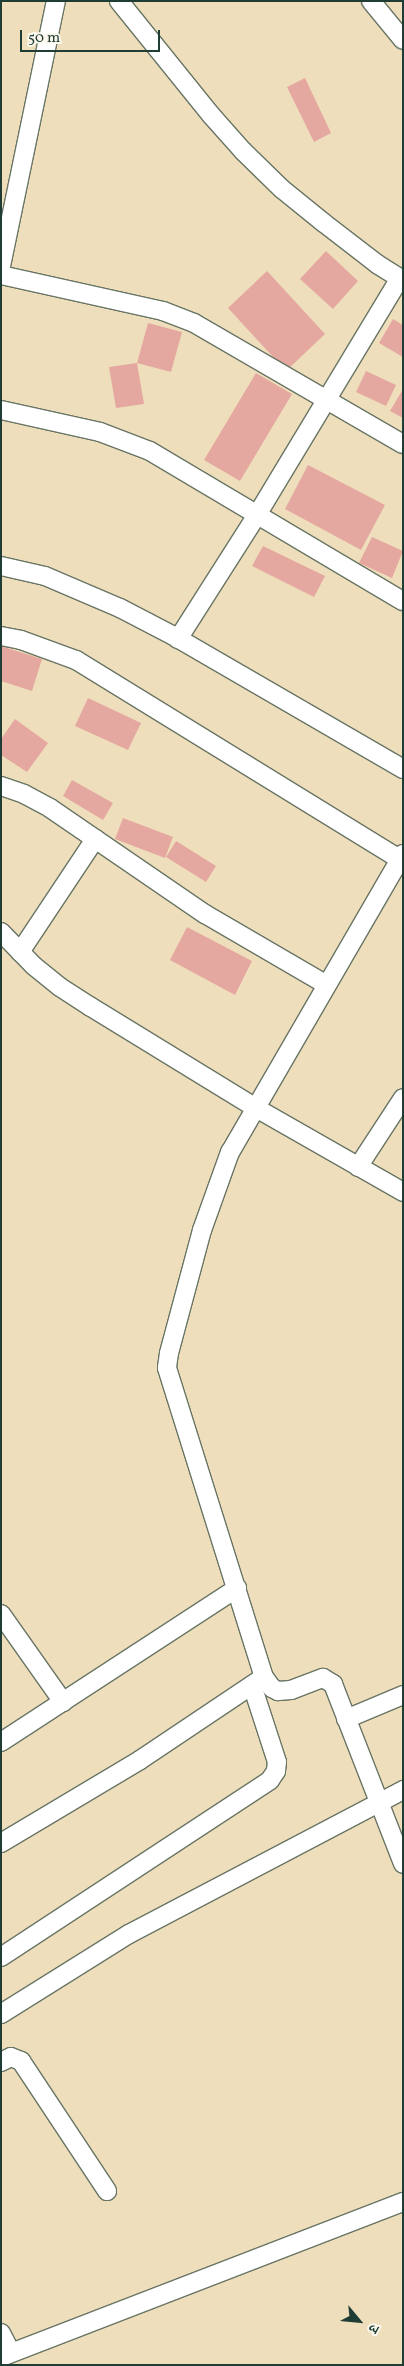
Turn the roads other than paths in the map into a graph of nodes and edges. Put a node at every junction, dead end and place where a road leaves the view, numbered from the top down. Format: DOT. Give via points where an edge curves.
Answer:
graph roads {
  1 [pos="56,1"];
  2 [pos="119,1"];
  3 [pos="371,1"];
  4 [pos="403,40"];
  5 [pos="1,266"];
  6 [pos="1,275"];
  7 [pos="402,279"];
  8 [pos="328,400"];
  9 [pos="1,410"];
  10 [pos="403,444"];
  11 [pos="257,515"];
  12 [pos="1,566"];
  13 [pos="403,601"];
  14 [pos="1,636"];
  15 [pos="178,639"];
  16 [pos="403,769"];
  17 [pos="1,786"];
  18 [pos="95,839"];
  19 [pos="402,858"];
  20 [pos="1,932"];
  21 [pos="20,952"];
  22 [pos="327,985"];
  23 [pos="403,1098"];
  24 [pos="256,1108"];
  25 [pos="358,1166"];
  26 [pos="403,1192"];
  27 [pos="237,1588"];
  28 [pos="2,1617"];
  29 [pos="258,1681"];
  30 [pos="403,1694"];
  31 [pos="63,1702"];
  32 [pos="346,1719"];
  33 [pos="1,1742"];
  34 [pos="403,1790"];
  35 [pos="378,1802"];
  36 [pos="1,1843"];
  37 [pos="403,1864"];
  38 [pos="1,1957"];
  39 [pos="3,2010"];
  40 [pos="1,2062"];
  41 [pos="108,2191"];
  42 [pos="403,2202"];
  43 [pos="1,2333"];
  44 [pos="6,2355"];
  1 -- 5 [label="street"];
  2 -- 7 [label="street" via="243,151 324,223"];
  3 -- 4 [label="street"];
  6 -- 8 [label="street" via="163,311 194,323"];
  7 -- 8 [label="street"];
  8 -- 10 [label="street"];
  8 -- 11 [label="street"];
  9 -- 11 [label="street" via="100,432 133,444"];
  11 -- 13 [label="street"];
  11 -- 15 [label="street"];
  12 -- 15 [label="street" via="45,576 86,592"];
  14 -- 19 [label="street" via="76,660"];
  15 -- 16 [label="street"];
  17 -- 18 [label="street" via="50,808"];
  18 -- 21 [label="street"];
  18 -- 22 [label="street" via="205,914"];
  19 -- 22 [label="street"];
  20 -- 21 [label="street"];
  21 -- 24 [label="street" via="60,988"];
  22 -- 24 [label="street"];
  23 -- 25 [label="street"];
  24 -- 25 [label="street"];
  24 -- 27 [label="street" via="220,1176 167,1361"];
  25 -- 26 [label="street"];
  27 -- 29 [label="street"];
  27 -- 31 [label="street"];
  28 -- 31 [label="street"];
  29 -- 32 [label="street" via="283,1692 327,1678 333,1684"];
  29 -- 36 [label="street" via="140,1760"];
  29 -- 38 [label="street" via="278,1762 270,1780"];
  30 -- 32 [label="street"];
  31 -- 33 [label="street"];
  32 -- 35 [label="street"];
  34 -- 35 [label="street"];
  35 -- 37 [label="street"];
  35 -- 39 [label="street" via="113,1942"];
  40 -- 41 [label="street" via="11,2057 21,2061"];
  42 -- 44 [label="street"];
  43 -- 44 [label="street"];
}
